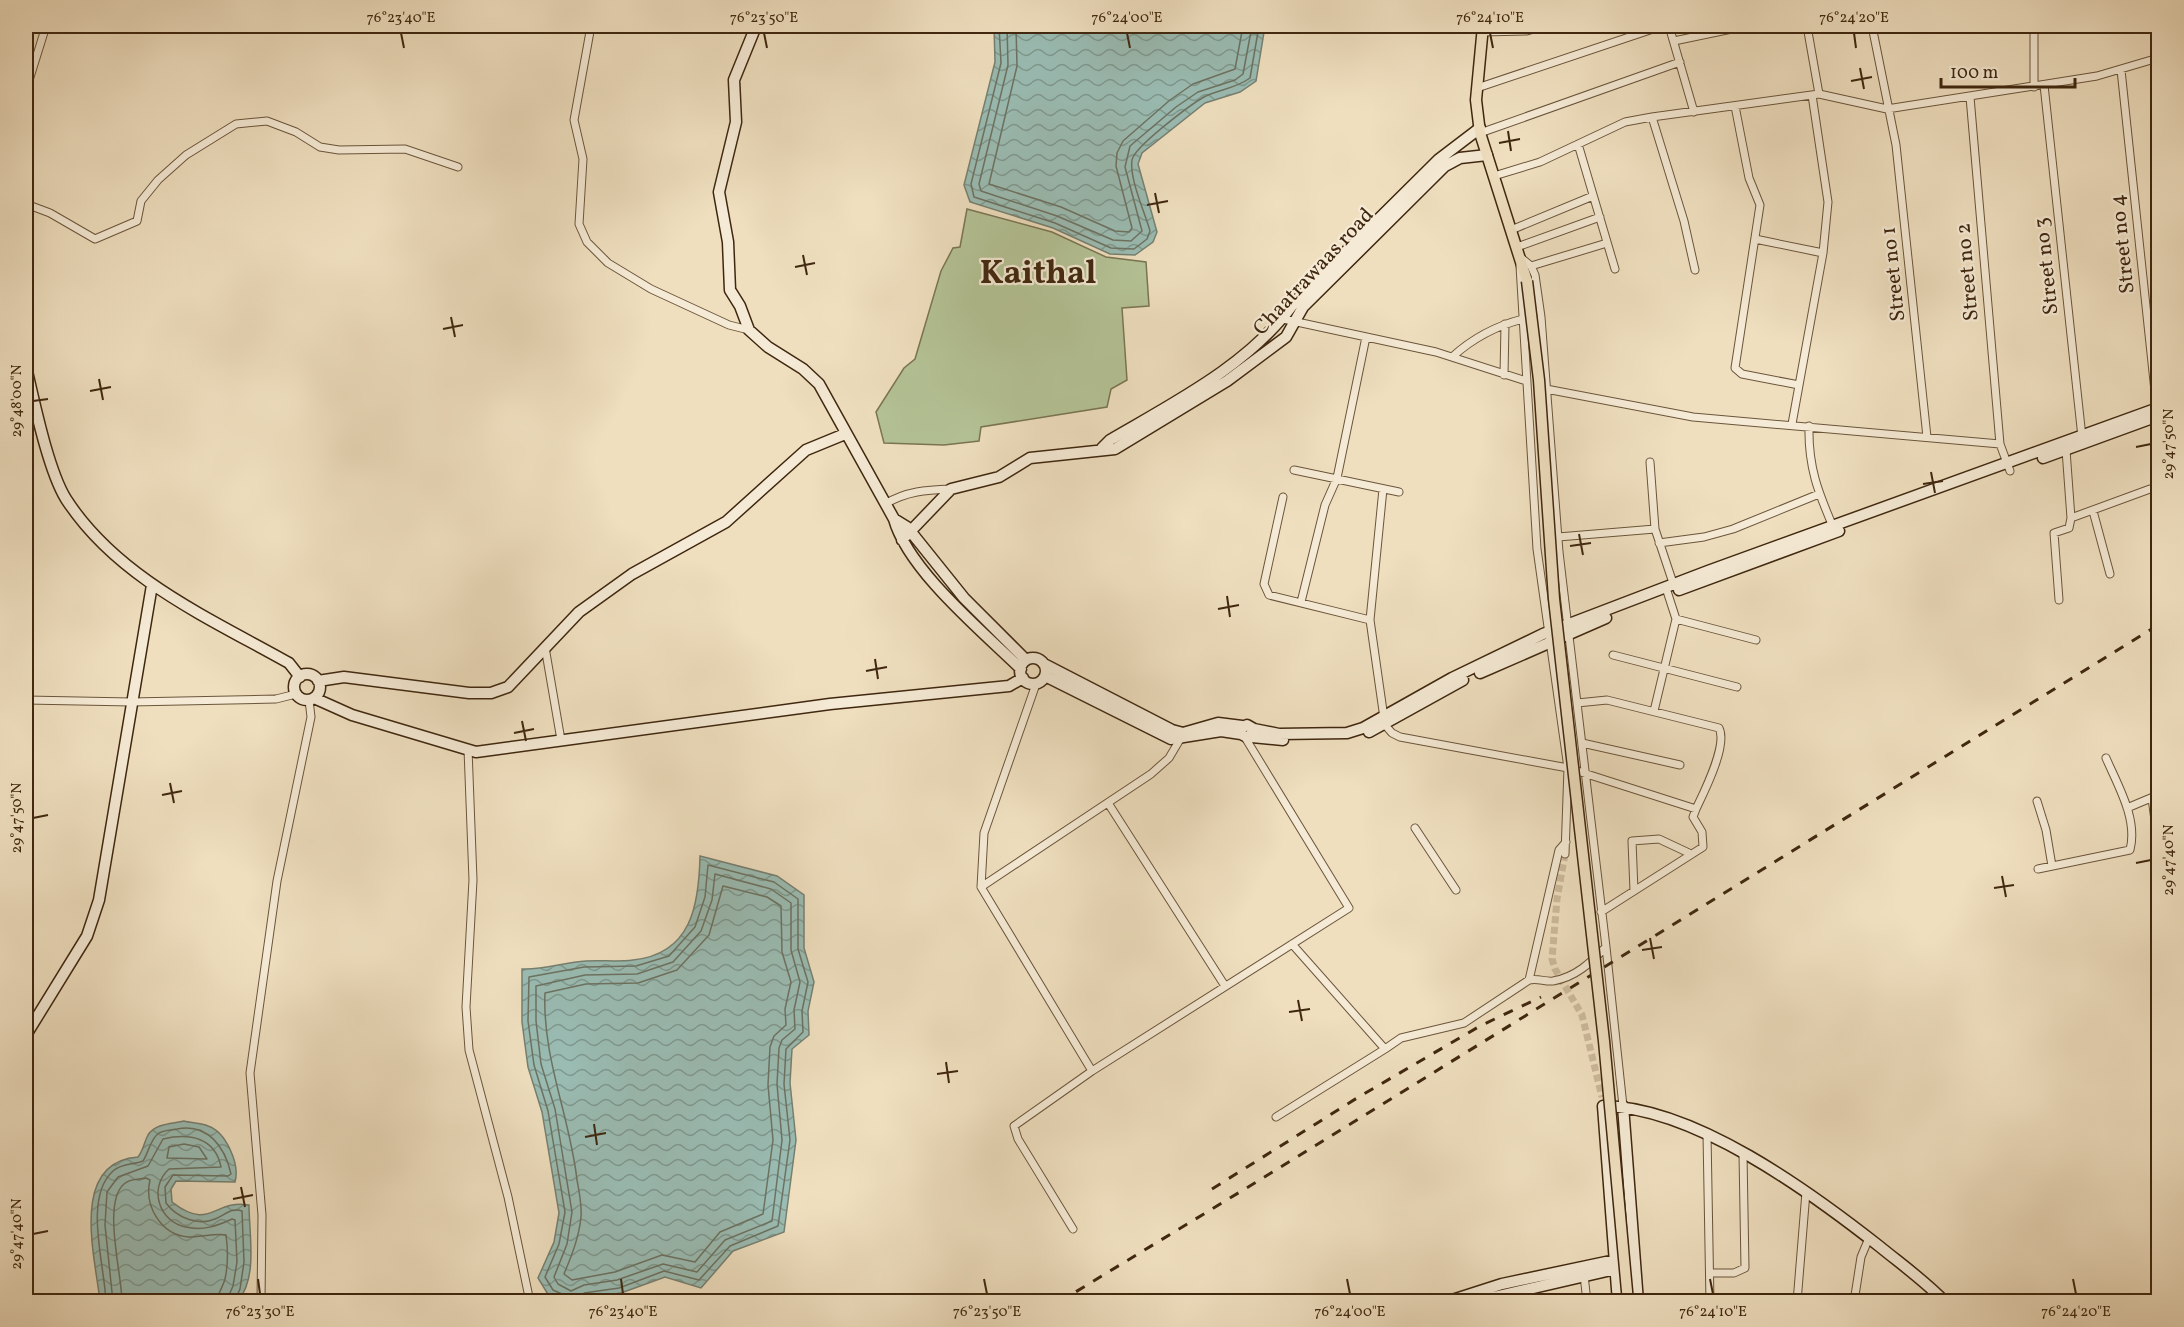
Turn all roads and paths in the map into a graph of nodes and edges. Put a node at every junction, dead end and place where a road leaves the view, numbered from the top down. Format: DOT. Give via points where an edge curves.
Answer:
graph roads {
  1 [pos="46,26"];
  2 [pos="591,26"];
  3 [pos="756,26"];
  4 [pos="1544,26"];
  5 [pos="1662,26"];
  6 [pos="1669,26"];
  7 [pos="1746,26"];
  8 [pos="1807,26"];
  9 [pos="1872,26"];
  10 [pos="2042,26"];
  11 [pos="2034,27"];
  12 [pos="1482,29"];
  13 [pos="1674,41"];
  14 [pos="2158,58"];
  15 [pos="1680,62"];
  16 [pos="2121,70"];
  17 [pos="2044,85"];
  18 [pos="2034,87"];
  19 [pos="1477,88"];
  20 [pos="26,90"];
  21 [pos="1816,94"];
  22 [pos="1970,97"];
  23 [pos="1735,106"];
  24 [pos="1887,109"];
  25 [pos="1694,112"];
  26 [pos="1652,117"];
  27 [pos="1480,131"];
  28 [pos="1578,144"];
  29 [pos="1487,155"];
  30 [pos="458,166"];
  31 [pos="1494,176"];
  32 [pos="1593,196"];
  33 [pos="26,204"];
  34 [pos="1600,217"];
  35 [pos="1511,230"];
  36 [pos="1755,239"];
  37 [pos="1607,243"];
  38 [pos="1519,252"];
  39 [pos="1823,253"];
  40 [pos="1531,266"];
  41 [pos="1615,269"];
  42 [pos="1695,270"];
  43 [pos="1283,319"];
  44 [pos="1523,319"];
  45 [pos="1294,321"];
  46 [pos="1505,324"];
  47 [pos="749,330"];
  48 [pos="1366,337"];
  49 [pos="1452,357"];
  50 [pos="26,367"];
  51 [pos="1504,375"];
  52 [pos="1526,381"];
  53 [pos="1799,385"];
  54 [pos="1546,389"];
  55 [pos="2158,412"];
  56 [pos="1792,424"];
  57 [pos="1809,426"];
  58 [pos="845,434"];
  59 [pos="1927,437"];
  60 [pos="2083,439"];
  61 [pos="2001,444"];
  62 [pos="1102,448"];
  63 [pos="2066,450"];
  64 [pos="1650,462"];
  65 [pos="2009,467"];
  66 [pos="1294,470"];
  67 [pos="1337,478"];
  68 [pos="951,489"];
  69 [pos="1383,489"];
  70 [pos="2158,489"];
  71 [pos="1400,492"];
  72 [pos="1820,494"];
  73 [pos="1283,497"];
  74 [pos="885,504"];
  75 [pos="2093,511"];
  76 [pos="2071,518"];
  77 [pos="1655,529"];
  78 [pos="1834,529"];
  79 [pos="907,536"];
  80 [pos="1558,537"];
  81 [pos="1659,543"];
  82 [pos="2110,574"];
  83 [pos="152,585"];
  84 [pos="1671,590"];
  85 [pos="2060,600"];
  86 [pos="1301,602"];
  87 [pos="1676,619"];
  88 [pos="1370,620"];
  89 [pos="1568,629"];
  90 [pos="1550,636"];
  91 [pos="1756,640"];
  92 [pos="545,647"];
  93 [pos="1613,655"];
  94 [pos="1044,664"];
  95 [pos="1665,667"];
  96 [pos="1023,669"];
  97 [pos="1045,676"];
  98 [pos="300,677"];
  99 [pos="318,681"];
  100 [pos="1036,684"];
  101 [pos="1737,687"];
  102 [pos="296,694"];
  103 [pos="312,699"];
  104 [pos="26,700"];
  105 [pos="131,702"];
  106 [pos="1577,703"];
  107 [pos="1654,711"];
  108 [pos="1385,720"];
  109 [pos="1247,733"];
  110 [pos="1181,736"];
  111 [pos="561,740"];
  112 [pos="1582,743"];
  113 [pos="468,749"];
  114 [pos="2106,758"];
  115 [pos="1680,765"];
  116 [pos="1568,768"];
  117 [pos="1586,774"];
  118 [pos="2155,797"];
  119 [pos="2037,801"];
  120 [pos="1108,803"];
  121 [pos="2127,808"];
  122 [pos="1696,809"];
  123 [pos="1415,828"];
  124 [pos="1566,842"];
  125 [pos="2158,843"];
  126 [pos="1565,854"];
  127 [pos="1691,854"];
  128 [pos="2052,866"];
  129 [pos="2038,869"];
  130 [pos="981,887"];
  131 [pos="1456,890"];
  132 [pos="1634,891"];
  133 [pos="1601,912"];
  134 [pos="1292,944"];
  135 [pos="1606,947"];
  136 [pos="1529,980"];
  137 [pos="1225,986"];
  138 [pos="26,1035"];
  139 [pos="1385,1049"];
  140 [pos="1092,1071"];
  141 [pos="1623,1106"];
  142 [pos="1276,1117"];
  143 [pos="1707,1134"];
  144 [pos="1743,1154"];
  145 [pos="1806,1192"];
  146 [pos="1073,1229"];
  147 [pos="1869,1238"];
  148 [pos="1635,1261"];
  149 [pos="1615,1265"];
  150 [pos="1584,1271"];
  151 [pos="1710,1273"];
  152 [pos="531,1300"];
  153 [pos="261,1302"];
  154 [pos="1446,1302"];
  155 [pos="1472,1302"];
  156 [pos="1587,1302"];
  157 [pos="1618,1302"];
  158 [pos="1628,1302"];
  159 [pos="1638,1302"];
  160 [pos="1710,1302"];
  161 [pos="1797,1302"];
  162 [pos="1854,1302"];
  163 [pos="1945,1302"];
  1 -- 20 [label="street"];
  2 -- 47 [label="street" via="574,120 582,159 579,224 587,242 608,263 651,289 729,325"];
  3 -- 47 [label="street" via="734,80 736,122 719,192 728,242 729,290"];
  4 -- 12 [label="street" via="1527,31"];
  5 -- 19 [label="street"];
  6 -- 13 [label="street"];
  7 -- 13 [label="street"];
  8 -- 21 [label="street"];
  9 -- 24 [label="street, Street no 1"];
  10 -- 11 [label="street"];
  11 -- 18 [label="street"];
  12 -- 19 [label="main road"];
  13 -- 15 [label="street"];
  14 -- 16 [label="street"];
  15 -- 25 [label="street"];
  15 -- 27 [label="street"];
  16 -- 17 [label="street"];
  16 -- 55 [label="street, Street no 4"];
  17 -- 18 [label="street"];
  17 -- 60 [label="street, Street no 3"];
  18 -- 22 [label="street"];
  19 -- 27 [label="main road"];
  21 -- 23 [label="street"];
  21 -- 24 [label="street"];
  21 -- 39 [label="street" via="1828,202"];
  22 -- 24 [label="street"];
  22 -- 61 [label="street, Street no 2"];
  23 -- 25 [label="street"];
  23 -- 36 [label="street" via="1749,178 1760,205"];
  24 -- 59 [label="street, Street no 1" via="1903,197"];
  25 -- 26 [label="street"];
  26 -- 28 [label="street" via="1625,122"];
  26 -- 42 [label="street"];
  27 -- 29 [label="main road"];
  27 -- 43 [label="street" via="1438,160"];
  28 -- 31 [label="street" via="1540,162"];
  28 -- 32 [label="street"];
  29 -- 31 [label="main road"];
  29 -- 45 [label="street, Chaatrawaas road" via="1460,158 1445,165 1303,307"];
  30 -- 33 [label="street" via="405,149 320,147 267,121 236,124 186,154 141,201 137,220 95,239"];
  31 -- 35 [label="main road"];
  32 -- 34 [label="street"];
  32 -- 35 [label="street"];
  34 -- 37 [label="street"];
  34 -- 38 [label="street"];
  35 -- 38 [label="main road"];
  36 -- 39 [label="street"];
  36 -- 53 [label="street" via="1735,368 1742,374"];
  37 -- 40 [label="street"];
  37 -- 41 [label="street"];
  38 -- 40 [label="street"];
  38 -- 44 [label="street"];
  38 -- 158 [label="main road, bridge" via="1527,281 1539,380 1554,599 1604,1041"];
  39 -- 53 [label="street"];
  40 -- 54 [label="street" via="1541,317"];
  43 -- 45 [label="street"];
  43 -- 62 [label="street" via="1212,380"];
  44 -- 46 [label="street"];
  44 -- 52 [label="street"];
  45 -- 48 [label="street"];
  45 -- 62 [label="street, Chaatrawaas road" via="1286,337 1227,381 1115,448"];
  46 -- 49 [label="street" via="1465,345"];
  46 -- 51 [label="street"];
  47 -- 58 [label="street" via="819,384"];
  48 -- 49 [label="street"];
  48 -- 67 [label="street"];
  49 -- 51 [label="street"];
  50 -- 83 [label="street" via="49,456 65,497 98,538"];
  51 -- 52 [label="street"];
  52 -- 90 [label="street" via="1537,549"];
  53 -- 56 [label="street"];
  54 -- 56 [label="street" via="1693,417"];
  54 -- 80 [label="street"];
  55 -- 60 [label="street"];
  56 -- 57 [label="street"];
  57 -- 59 [label="street"];
  57 -- 72 [label="street" via="1809,454"];
  58 -- 74 [label="street"];
  58 -- 92 [label="street" via="806,450 726,522 632,574 579,612"];
  59 -- 61 [label="street"];
  60 -- 63 [label="street"];
  60 -- 65 [label="street"];
  61 -- 65 [label="street, Street no 2"];
  62 -- 68 [label="street, Chaatrawaas road" via="1030,458 999,477"];
  63 -- 65 [label="street"];
  63 -- 76 [label="street"];
  64 -- 77 [label="street"];
  65 -- 78 [label="street"];
  66 -- 67 [label="street"];
  67 -- 69 [label="street"];
  67 -- 86 [label="street" via="1325,505"];
  68 -- 74 [label="street" via="920,490"];
  68 -- 79 [label="street"];
  69 -- 71 [label="street"];
  69 -- 88 [label="street"];
  70 -- 75 [label="street"];
  72 -- 78 [label="street"];
  72 -- 81 [label="street" via="1733,529"];
  73 -- 86 [label="street" via="1264,589 1269,595"];
  74 -- 79 [label="street"];
  75 -- 76 [label="street"];
  75 -- 82 [label="street"];
  76 -- 85 [label="street" via="2069,528 2054,532"];
  77 -- 80 [label="street"];
  77 -- 81 [label="street"];
  78 -- 84 [label="street"];
  79 -- 96 [label="street" via="929,577"];
  80 -- 89 [label="street"];
  81 -- 84 [label="street"];
  83 -- 98 [label="street" via="289,663"];
  83 -- 105 [label="street"];
  84 -- 87 [label="street"];
  84 -- 89 [label="street"];
  86 -- 88 [label="street"];
  87 -- 91 [label="street"];
  87 -- 95 [label="street"];
  88 -- 108 [label="street"];
  89 -- 90 [label="street"];
  89 -- 106 [label="street"];
  90 -- 108 [label="street"];
  90 -- 116 [label="street"];
  92 -- 99 [label="street" via="508,687 491,693 344,677"];
  92 -- 111 [label="street"];
  93 -- 95 [label="street"];
  94 -- 96 [label="street" via="1036,658"];
  94 -- 97 [label="street"];
  94 -- 110 [label="street"];
  95 -- 101 [label="street"];
  95 -- 107 [label="street"];
  96 -- 100 [label="street"];
  96 -- 111 [label="street" via="1009,686 830,704"];
  97 -- 100 [label="street"];
  97 -- 110 [label="street" via="1171,739"];
  98 -- 99 [label="street" via="310,675"];
  98 -- 102 [label="street" via="294,685"];
  99 -- 103 [label="street" via="320,690"];
  100 -- 130 [label="street" via="984,833"];
  102 -- 103 [label="street"];
  102 -- 105 [label="street" via="276,699"];
  103 -- 113 [label="street" via="352,715"];
  103 -- 153 [label="street" via="277,881 250,1073 262,1215"];
  104 -- 105 [label="street"];
  105 -- 138 [label="street" via="99,900 87,936"];
  106 -- 107 [label="street" via="1607,700"];
  106 -- 112 [label="street"];
  107 -- 122 [label="street" via="1715,725 1720,731 1715,763"];
  108 -- 109 [label="street" via="1347,733"];
  108 -- 116 [label="street" via="1400,738"];
  109 -- 110 [label="street" via="1218,723"];
  109 -- 134 [label="street" via="1349,908"];
  110 -- 120 [label="street" via="1169,758"];
  111 -- 113 [label="street" via="476,752"];
  112 -- 115 [label="street"];
  112 -- 117 [label="street"];
  113 -- 152 [label="street" via="473,880 466,1007 469,1050"];
  114 -- 121 [label="street"];
  116 -- 117 [label="street"];
  116 -- 124 [label="street"];
  117 -- 122 [label="street"];
  117 -- 133 [label="street"];
  118 -- 121 [label="street"];
  118 -- 125 [label="street"];
  119 -- 128 [label="street"];
  120 -- 130 [label="street"];
  120 -- 137 [label="street"];
  121 -- 128 [label="street" via="2130,850"];
  122 -- 127 [label="street" via="1693,817 1705,842"];
  123 -- 131 [label="street"];
  124 -- 126 [label="street"];
  124 -- 136 [label="street" via="1559,850"];
  127 -- 132 [label="street"];
  127 -- 132 [label="street" via="1659,839 1632,842"];
  128 -- 129 [label="street"];
  130 -- 140 [label="street"];
  132 -- 133 [label="street"];
  133 -- 135 [label="street"];
  134 -- 137 [label="street"];
  134 -- 139 [label="street"];
  135 -- 136 [label="street" via="1587,966 1567,977 1549,982"];
  135 -- 141 [label="street"];
  136 -- 139 [label="street" via="1464,1023 1401,1038"];
  137 -- 140 [label="street"];
  139 -- 142 [label="street"];
  140 -- 146 [label="street" via="1014,1126"];
  141 -- 143 [label="street"];
  141 -- 148 [label="street"];
  141 -- 149 [label="street" via="1603,1102"];
  143 -- 144 [label="street"];
  143 -- 151 [label="street"];
  144 -- 145 [label="street"];
  144 -- 151 [label="street" via="1744,1268 1734,1273"];
  145 -- 147 [label="street"];
  145 -- 161 [label="street"];
  147 -- 162 [label="street" via="1861,1257"];
  147 -- 163 [label="street"];
  148 -- 149 [label="street"];
  148 -- 159 [label="street"];
  149 -- 150 [label="street"];
  149 -- 157 [label="street"];
  150 -- 154 [label="street" via="1502,1284"];
  150 -- 155 [label="street"];
  150 -- 156 [label="street"];
  151 -- 160 [label="street"];
}
